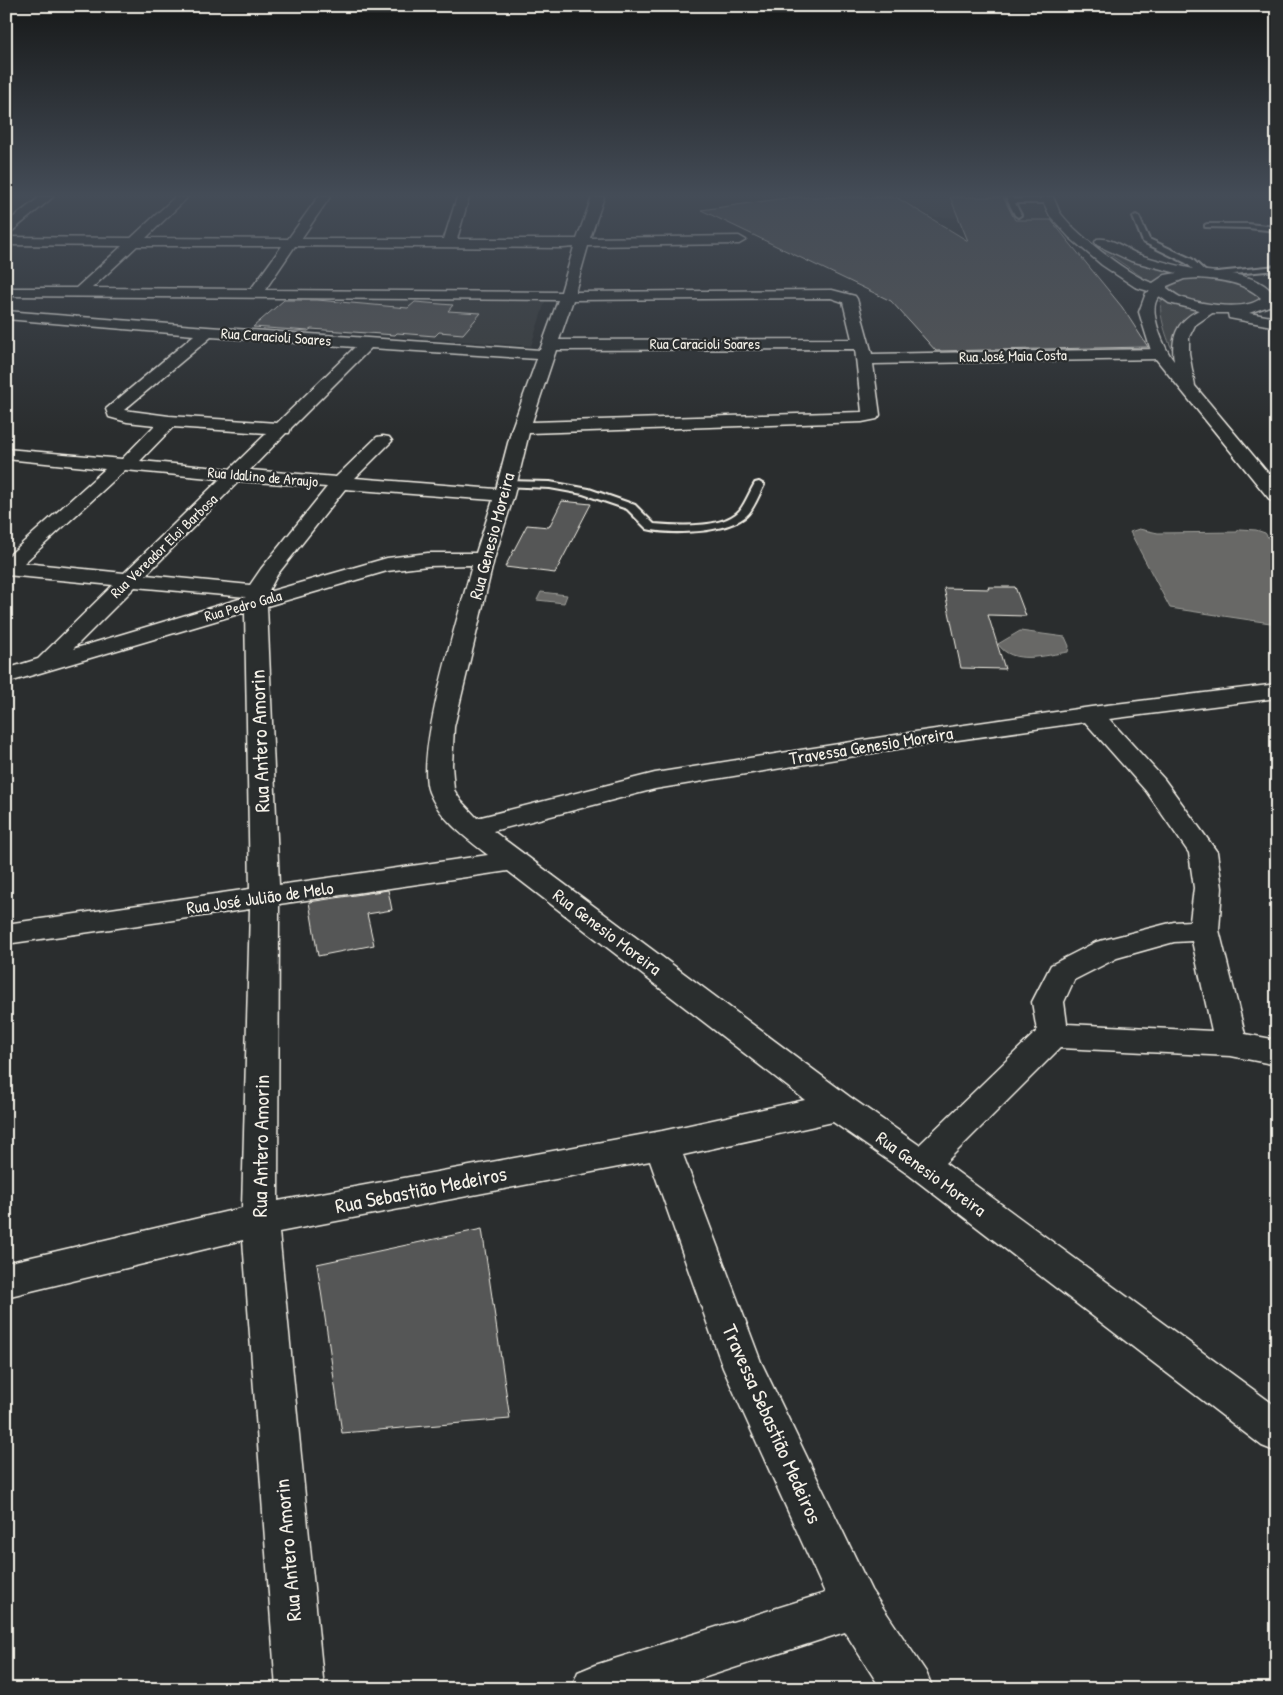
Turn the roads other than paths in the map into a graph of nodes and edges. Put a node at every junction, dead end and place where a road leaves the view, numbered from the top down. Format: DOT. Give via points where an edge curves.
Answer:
graph roads {
  1 [pos="97,276"];
  2 [pos="267,276"];
  3 [pos="573,276"];
  4 [pos="1128,276"];
  5 [pos="1188,276"];
  6 [pos="1212,276"];
  7 [pos="1160,290"];
  8 [pos="6,292"];
  9 [pos="35,292"];
  10 [pos="80,292"];
  11 [pos="255,294"];
  12 [pos="567,296"];
  13 [pos="1273,296"];
  14 [pos="6,310"];
  15 [pos="1214,310"];
  16 [pos="6,315"];
  17 [pos="1277,323"];
  18 [pos="206,332"];
  19 [pos="367,343"];
  20 [pos="548,350"];
  21 [pos="863,352"];
  22 [pos="1160,354"];
  23 [pos="1188,386"];
  24 [pos="169,421"];
  25 [pos="520,428"];
  26 [pos="283,429"];
  27 [pos="383,441"];
  28 [pos="15,455"];
  29 [pos="123,465"];
  30 [pos="6,469"];
  31 [pos="236,475"];
  32 [pos="340,483"];
  33 [pos="759,485"];
  34 [pos="505,490"];
  35 [pos="1277,496"];
  36 [pos="484,559"];
  37 [pos="7,569"];
  38 [pos="127,581"];
  39 [pos="257,597"];
  40 [pos="46,664"];
  41 [pos="6,676"];
  42 [pos="1277,691"];
  43 [pos="1091,714"];
  44 [pos="471,828"];
  45 [pos="513,861"];
  46 [pos="264,898"];
  47 [pos="1204,930"];
  48 [pos="6,934"];
  49 [pos="1053,1034"];
  50 [pos="1231,1044"];
  51 [pos="1277,1052"];
  52 [pos="838,1107"];
  53 [pos="662,1145"];
  54 [pos="921,1165"];
  55 [pos="260,1220"];
  56 [pos="6,1280"];
  57 [pos="1277,1432"];
  58 [pos="855,1606"];
  59 [pos="300,1689"];
  60 [pos="595,1689"];
  61 [pos="909,1689"];
  1 -- 10 [label="main road"];
  2 -- 11 [label="main road"];
  3 -- 12 [label="main road, Rua Genesio Moreira"];
  4 -- 7 [label="main road" via="1140,284"];
  5 -- 7 [label="main road" via="1165,280 1160,284"];
  6 -- 13 [label="main road" via="1247,282"];
  7 -- 15 [label="main road" via="1174,300"];
  7 -- 22 [label="main road" via="1151,296 1146,312"];
  8 -- 9 [label="main road"];
  9 -- 10 [label="main road"];
  9 -- 14 [label="main road"];
  10 -- 11 [label="main road"];
  11 -- 12 [label="main road"];
  12 -- 20 [label="main road, Rua Genesio Moreira"];
  12 -- 21 [label="main road" via="832,294 850,299"];
  13 -- 15 [label="main road" via="1251,309"];
  15 -- 17 [label="main road"];
  15 -- 23 [label="main road" via="1189,322 1184,328 1180,344"];
  16 -- 18 [label="main road, Rua Caracioli Soares"];
  18 -- 19 [label="main road, Rua Caracioli Soares"];
  18 -- 24 [label="main road" via="114,409 127,417"];
  19 -- 20 [label="main road, Rua Caracioli Soares"];
  19 -- 26 [label="main road, Rua Vereador Eloi Barbosa"];
  20 -- 21 [label="main road, Rua Caracioli Soares"];
  20 -- 25 [label="main road, Rua Genesio Moreira"];
  21 -- 22 [label="main road, Rua José Maia Costa"];
  21 -- 25 [label="main road" via="871,415 862,417"];
  22 -- 23 [label="main road"];
  23 -- 35 [label="main road"];
  24 -- 26 [label="main road"];
  24 -- 29 [label="main road"];
  25 -- 34 [label="main road, Rua Genesio Moreira"];
  26 -- 31 [label="main road, Rua Vereador Eloi Barbosa"];
  27 -- 32 [label="main road"];
  28 -- 29 [label="main road, Rua Idalino de Araujo"];
  28 -- 30 [label="main road"];
  29 -- 31 [label="main road, Rua Idalino de Araujo"];
  29 -- 37 [label="main road"];
  31 -- 32 [label="main road, Rua Idalino de Araujo"];
  31 -- 38 [label="main road, Rua Vereador Eloi Barbosa"];
  32 -- 34 [label="main road, Rua Idalino de Araujo"];
  32 -- 39 [label="main road" via="268,573"];
  33 -- 34 [label="lane" via="743,513 692,530 650,527 631,507 585,491 550,485"];
  34 -- 36 [label="main road, Rua Genesio Moreira"];
  36 -- 39 [label="main road, Rua Pedro Gala" via="402,561"];
  36 -- 44 [label="main road, Rua Genesio Moreira" via="442,727 439,765 441,790 450,806"];
  37 -- 38 [label="main road"];
  38 -- 39 [label="main road"];
  38 -- 40 [label="main road, Rua Vereador Eloi Barbosa"];
  39 -- 40 [label="main road, Rua Pedro Gala"];
  39 -- 46 [label="main road, Rua Antero Amorin"];
  40 -- 41 [label="main road, Rua Pedro Gala"];
  42 -- 43 [label="main road, Travessa Genesio Moreira"];
  43 -- 44 [label="main road, Travessa Genesio Moreira" via="656,780"];
  43 -- 47 [label="main road" via="1155,785 1203,852 1208,888"];
  44 -- 45 [label="main road, Rua Genesio Moreira"];
  45 -- 46 [label="main road, Rua José Julião de Melo"];
  45 -- 52 [label="main road, Rua Genesio Moreira"];
  46 -- 48 [label="main road, Rua José Julião de Melo"];
  46 -- 55 [label="main road, Rua Antero Amorin"];
  47 -- 49 [label="main road" via="1174,932 1107,950 1062,973 1048,1002"];
  47 -- 50 [label="main road"];
  49 -- 50 [label="main road"];
  49 -- 54 [label="main road"];
  50 -- 51 [label="main road"];
  52 -- 53 [label="main road, Rua Sebastião Medeiros"];
  52 -- 54 [label="main road, Rua Genesio Moreira"];
  53 -- 55 [label="main road, Rua Sebastião Medeiros"];
  53 -- 58 [label="main road, Travessa Sebastião Medeiros" via="743,1368"];
  54 -- 57 [label="main road, Rua Genesio Moreira"];
  55 -- 56 [label="main road, Rua Sebastião Medeiros"];
  55 -- 59 [label="main road, Rua Antero Amorin"];
  58 -- 60 [label="main road"];
  58 -- 61 [label="main road, Travessa Sebastião Medeiros"];
}
